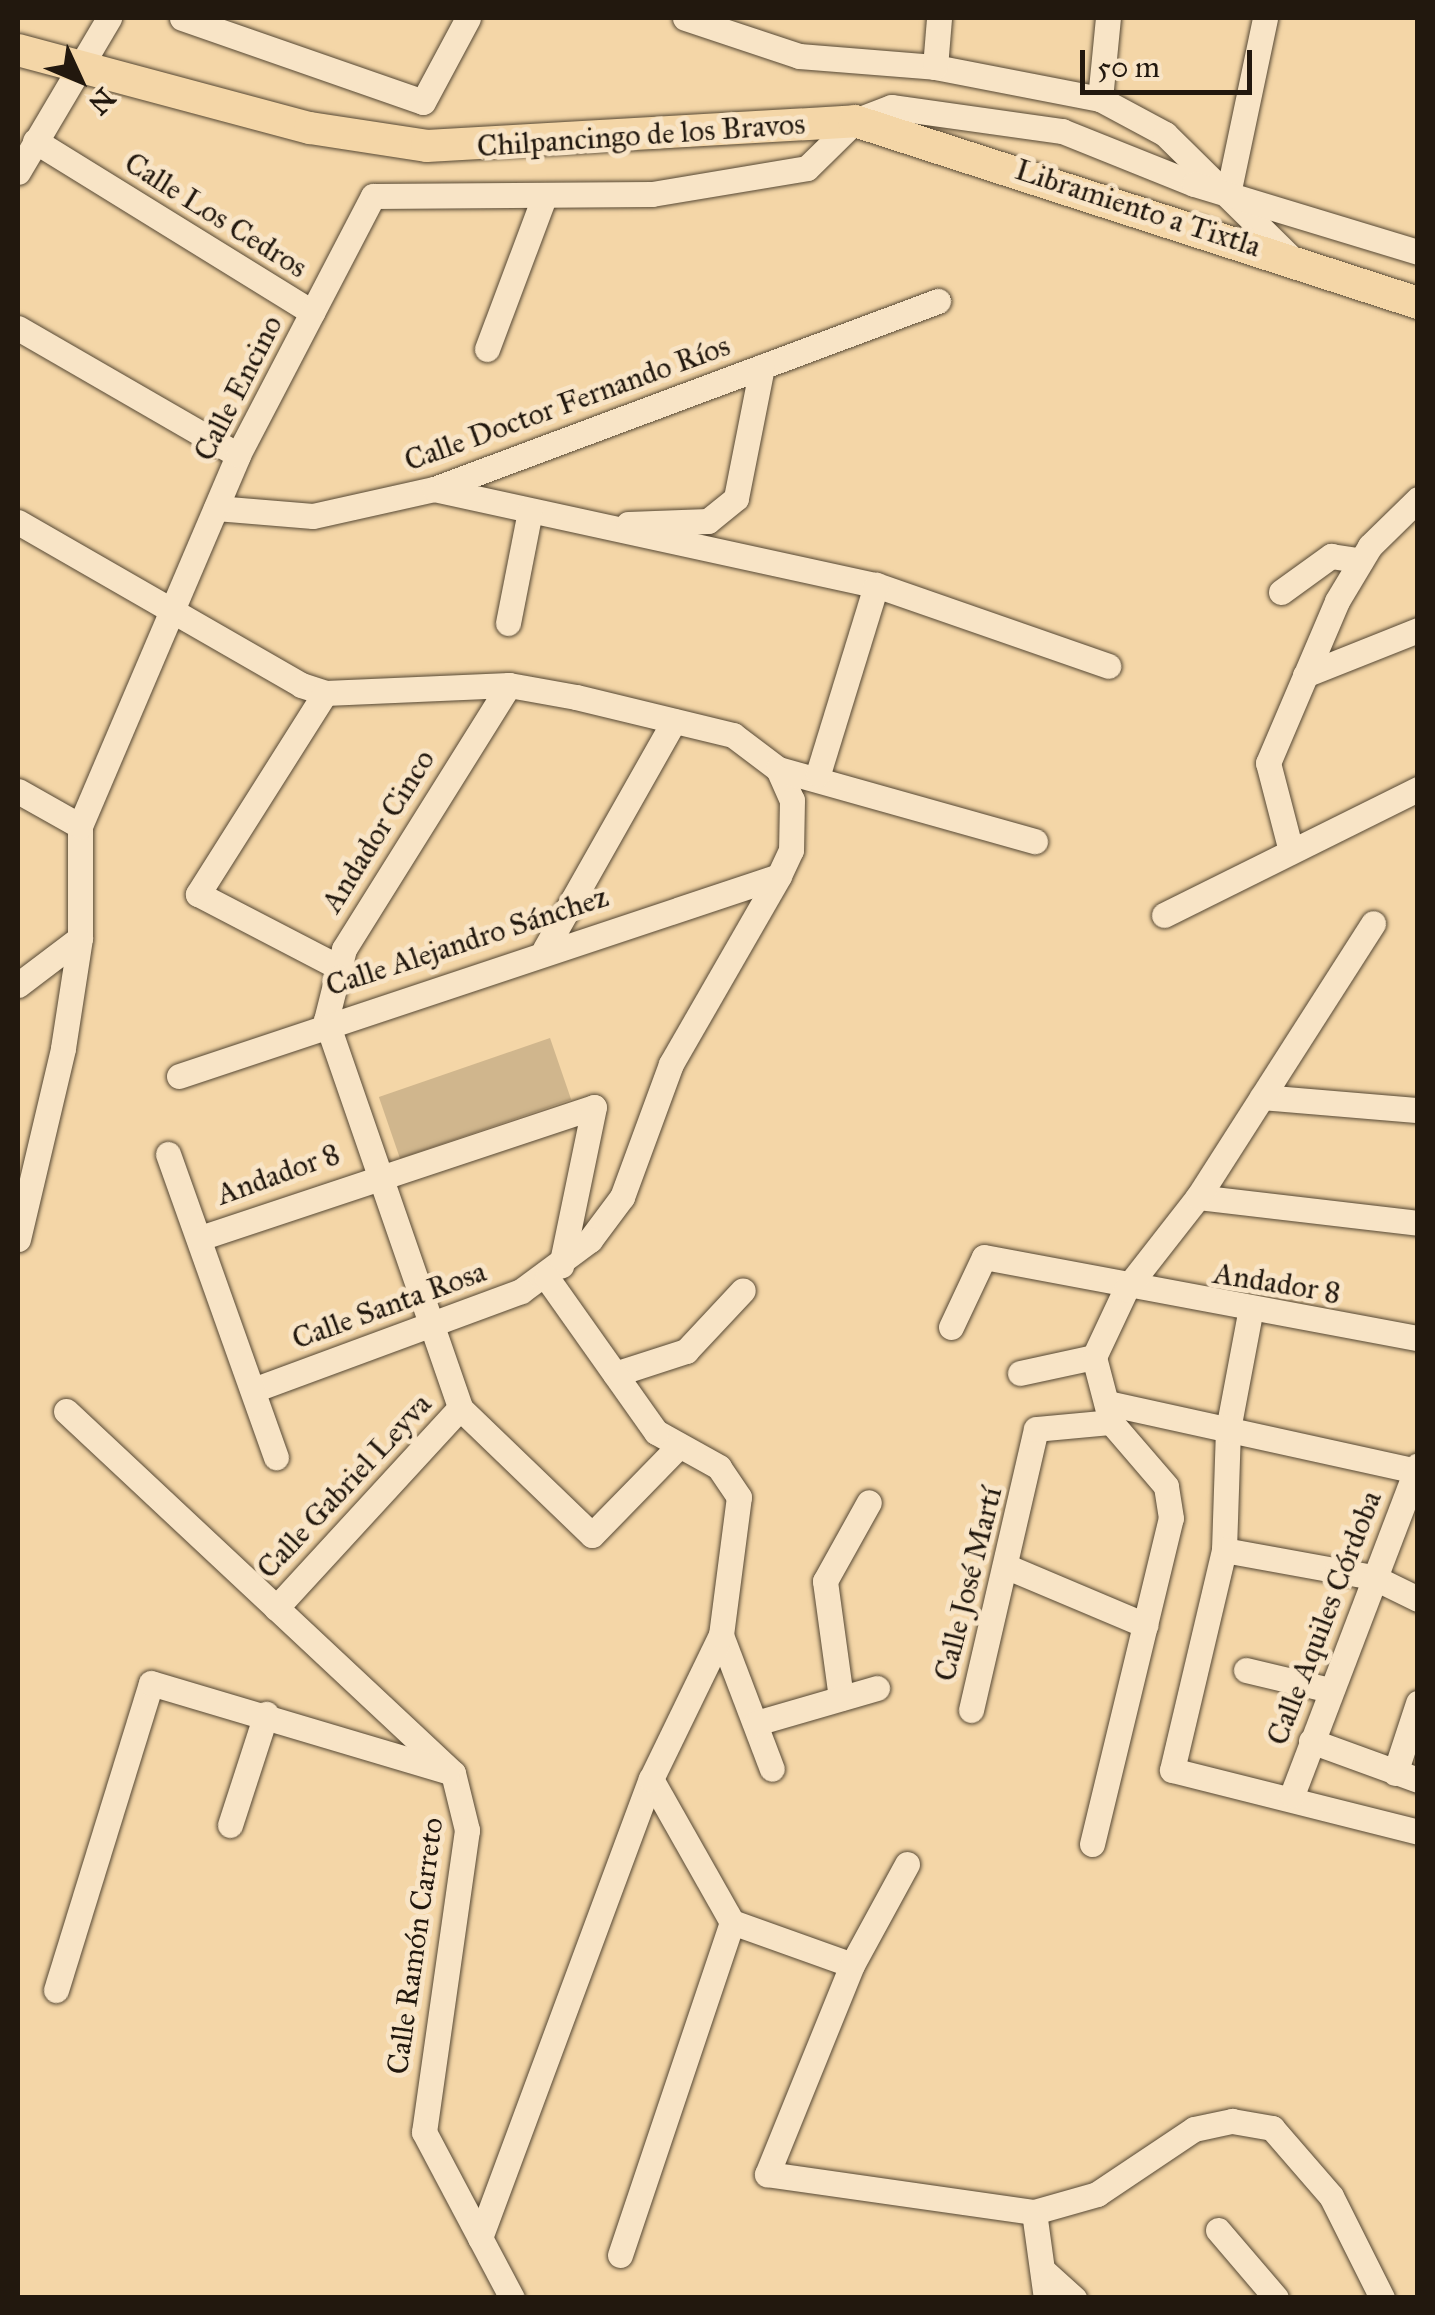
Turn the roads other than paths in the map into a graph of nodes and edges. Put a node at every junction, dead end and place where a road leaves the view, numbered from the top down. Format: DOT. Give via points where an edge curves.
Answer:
graph roads {
  1 [pos="109,18"];
  2 [pos="182,18"];
  3 [pos="468,18"];
  4 [pos="685,18"];
  5 [pos="939,18"];
  6 [pos="1108,18"];
  7 [pos="1265,18"];
  8 [pos="18,50"];
  9 [pos="77,64"];
  10 [pos="935,67"];
  11 [pos="1100,98"];
  12 [pos="424,102"];
  13 [pos="855,121"];
  14 [pos="35,141"];
  15 [pos="427,146"];
  16 [pos="18,172"];
  17 [pos="1228,194"];
  18 [pos="544,196"];
  19 [pos="1418,252"];
  20 [pos="1291,258"];
  21 [pos="938,301"];
  22 [pos="1418,302"];
  23 [pos="312,312"];
  24 [pos="18,328"];
  25 [pos="487,349"];
  26 [pos="762,367"];
  27 [pos="238,455"];
  28 [pos="434,489"];
  29 [pos="1418,499"];
  30 [pos="216,508"];
  31 [pos="530,511"];
  32 [pos="18,522"];
  33 [pos="601,528"];
  34 [pos="1361,561"];
  35 [pos="876,585"];
  36 [pos="1281,592"];
  37 [pos="174,614"];
  38 [pos="508,623"];
  39 [pos="1418,630"];
  40 [pos="1108,666"];
  41 [pos="1305,675"];
  42 [pos="509,685"];
  43 [pos="326,693"];
  44 [pos="674,721"];
  45 [pos="778,768"];
  46 [pos="818,774"];
  47 [pos="1418,789"];
  48 [pos="18,791"];
  49 [pos="80,826"];
  50 [pos="1035,841"];
  51 [pos="1291,851"];
  52 [pos="778,876"];
  53 [pos="1164,915"];
  54 [pos="1372,923"];
  55 [pos="80,938"];
  56 [pos="545,949"];
  57 [pos="338,967"];
  58 [pos="18,985"];
  59 [pos="326,1020"];
  60 [pos="179,1076"];
  61 [pos="1262,1097"];
  62 [pos="1418,1110"];
  63 [pos="168,1154"];
  64 [pos="379,1172"];
  65 [pos="1198,1198"];
  66 [pos="1418,1223"];
  67 [pos="200,1238"];
  68 [pos="18,1239"];
  69 [pos="554,1272"];
  70 [pos="1126,1289"];
  71 [pos="743,1290"];
  72 [pos="1250,1313"];
  73 [pos="435,1326"];
  74 [pos="951,1327"];
  75 [pos="1418,1338"];
  76 [pos="1094,1357"];
  77 [pos="1020,1373"];
  78 [pos="615,1374"];
  79 [pos="253,1390"];
  80 [pos="460,1408"];
  81 [pos="66,1411"];
  82 [pos="1109,1412"];
  83 [pos="1228,1429"];
  84 [pos="676,1449"];
  85 [pos="276,1458"];
  86 [pos="1416,1468"];
  87 [pos="869,1502"];
  88 [pos="1224,1550"];
  89 [pos="1010,1568"];
  90 [pos="1373,1578"];
  91 [pos="1418,1599"];
  92 [pos="276,1608"];
  93 [pos="1146,1625"];
  94 [pos="722,1635"];
  95 [pos="1246,1670"];
  96 [pos="876,1688"];
  97 [pos="1330,1690"];
  98 [pos="842,1698"];
  99 [pos="1418,1703"];
  100 [pos="971,1710"];
  101 [pos="266,1714"];
  102 [pos="756,1723"];
  103 [pos="1311,1741"];
  104 [pos="772,1769"];
  105 [pos="453,1773"];
  106 [pos="1406,1777"];
  107 [pos="650,1779"];
  108 [pos="1292,1795"];
  109 [pos="230,1825"];
  110 [pos="1418,1832"];
  111 [pos="1092,1844"];
  112 [pos="906,1864"];
  113 [pos="732,1922"];
  114 [pos="852,1965"];
  115 [pos="56,1990"];
  116 [pos="1034,2212"];
  117 [pos="1218,2230"];
  118 [pos="480,2238"];
  119 [pos="620,2255"];
  120 [pos="1046,2285"];
  121 [pos="512,2298"];
  122 [pos="1074,2298"];
  123 [pos="1276,2298"];
  124 [pos="1382,2298"];
  1 -- 9 [label="street"];
  2 -- 12 [label="street"];
  3 -- 12 [label="street"];
  4 -- 10 [label="street" via="799,56"];
  5 -- 10 [label="street"];
  6 -- 11 [label="street"];
  7 -- 17 [label="street"];
  8 -- 9 [label="main road"];
  9 -- 14 [label="street"];
  9 -- 15 [label="main road" via="310,128"];
  10 -- 11 [label="street"];
  11 -- 17 [label="street" via="1165,134"];
  12 -- 15 [label="street"];
  13 -- 15 [label="main road, Chilpancingo de los Bravos"];
  13 -- 17 [label="street" via="891,106 982,113 1062,130"];
  13 -- 18 [label="street" via="806,168 652,194"];
  13 -- 20 [label="main road, Libramiento a Tixtla"];
  14 -- 16 [label="street"];
  14 -- 23 [label="street, Calle Los Cedros"];
  17 -- 19 [label="street"];
  17 -- 20 [label="street"];
  18 -- 23 [label="street, Calle Encino" via="373,196"];
  18 -- 25 [label="street"];
  20 -- 22 [label="main road, Libramiento a Tixtla"];
  21 -- 26 [label="street, Calle Doctor Fernando Ríos"];
  23 -- 27 [label="street, Calle Encino"];
  24 -- 27 [label="street"];
  26 -- 28 [label="street, Calle Doctor Fernando Ríos"];
  26 -- 33 [label="street" via="736,498 724,512"];
  27 -- 30 [label="street, Calle Encino"];
  28 -- 30 [label="street, Calle Doctor Fernando Ríos" via="313,516"];
  28 -- 31 [label="street"];
  29 -- 34 [label="street"];
  30 -- 37 [label="street, Calle Encino"];
  31 -- 33 [label="street"];
  31 -- 38 [label="street"];
  32 -- 37 [label="street"];
  33 -- 35 [label="street"];
  34 -- 36 [label="street" via="1331,556"];
  34 -- 41 [label="street"];
  35 -- 40 [label="street"];
  35 -- 46 [label="street"];
  37 -- 43 [label="street"];
  37 -- 49 [label="street, Calle Encino"];
  39 -- 41 [label="street"];
  41 -- 51 [label="street" via="1268,763"];
  42 -- 43 [label="street"];
  42 -- 44 [label="street"];
  42 -- 57 [label="street, Andador Cinco"];
  43 -- 57 [label="street" via="198,894"];
  44 -- 45 [label="street" via="732,735"];
  44 -- 56 [label="street"];
  45 -- 46 [label="street"];
  45 -- 52 [label="street" via="792,800 790,850"];
  46 -- 50 [label="street"];
  47 -- 51 [label="street"];
  48 -- 49 [label="street"];
  49 -- 55 [label="street"];
  51 -- 53 [label="street"];
  52 -- 56 [label="street, Calle Alejandro Sánchez"];
  52 -- 69 [label="street" via="671,1064 622,1197"];
  54 -- 61 [label="street"];
  55 -- 58 [label="street"];
  55 -- 68 [label="street" via="48,1138"];
  56 -- 59 [label="street, Calle Alejandro Sánchez"];
  57 -- 59 [label="street, Andador Cinco"];
  59 -- 60 [label="street, Calle Alejandro Sánchez"];
  59 -- 64 [label="street"];
  61 -- 62 [label="street"];
  61 -- 65 [label="street"];
  63 -- 67 [label="street, Andador 8"];
  64 -- 67 [label="street, Andador 8"];
  64 -- 69 [label="street, Andador 8" via="594,1106"];
  64 -- 73 [label="street"];
  65 -- 66 [label="street"];
  65 -- 70 [label="street"];
  67 -- 79 [label="street, Andador 8"];
  69 -- 73 [label="street, Calle Santa Rosa"];
  69 -- 78 [label="street"];
  70 -- 72 [label="street, Andador 8"];
  70 -- 74 [label="street" via="984,1257"];
  70 -- 76 [label="street"];
  71 -- 78 [label="street" via="686,1350"];
  72 -- 75 [label="street, Andador 8"];
  72 -- 83 [label="street"];
  73 -- 79 [label="street, Calle Santa Rosa"];
  73 -- 80 [label="street"];
  76 -- 77 [label="street"];
  76 -- 82 [label="street"];
  78 -- 84 [label="street"];
  79 -- 85 [label="street, Andador 8"];
  80 -- 84 [label="street" via="592,1535"];
  80 -- 92 [label="street, Calle Gabriel Leyva"];
  81 -- 92 [label="street"];
  82 -- 83 [label="street"];
  82 -- 89 [label="street, Calle José Martí" via="1036,1428"];
  82 -- 93 [label="street" via="1171,1502"];
  83 -- 86 [label="street"];
  83 -- 88 [label="street"];
  84 -- 94 [label="street" via="719,1467 739,1497"];
  86 -- 90 [label="street, Calle Aquiles Córdoba"];
  87 -- 98 [label="street" via="825,1581"];
  88 -- 90 [label="street"];
  88 -- 108 [label="street" via="1172,1770"];
  89 -- 93 [label="street"];
  89 -- 100 [label="street, Calle José Martí"];
  90 -- 91 [label="street"];
  90 -- 97 [label="street, Calle Aquiles Córdoba"];
  92 -- 105 [label="street"];
  93 -- 111 [label="street"];
  94 -- 102 [label="street"];
  94 -- 107 [label="street"];
  95 -- 97 [label="street"];
  96 -- 98 [label="street"];
  97 -- 103 [label="street, Calle Aquiles Córdoba"];
  98 -- 102 [label="street"];
  99 -- 106 [label="street"];
  101 -- 105 [label="street"];
  101 -- 109 [label="street"];
  101 -- 115 [label="street" via="151,1683"];
  102 -- 104 [label="street"];
  103 -- 106 [label="street"];
  103 -- 108 [label="street, Calle Aquiles Córdoba"];
  105 -- 118 [label="street, Calle Ramón Carreto" via="467,1830 424,2132"];
  107 -- 113 [label="street"];
  107 -- 118 [label="street"];
  108 -- 110 [label="street"];
  112 -- 114 [label="street"];
  113 -- 114 [label="street"];
  113 -- 119 [label="street"];
  114 -- 116 [label="street" via="767,2174"];
  116 -- 120 [label="street"];
  116 -- 124 [label="street" via="1066,2205 1194,2129 1232,2121 1272,2128 1331,2196"];
  117 -- 123 [label="street"];
  118 -- 121 [label="street"];
  120 -- 122 [label="street"];
}
